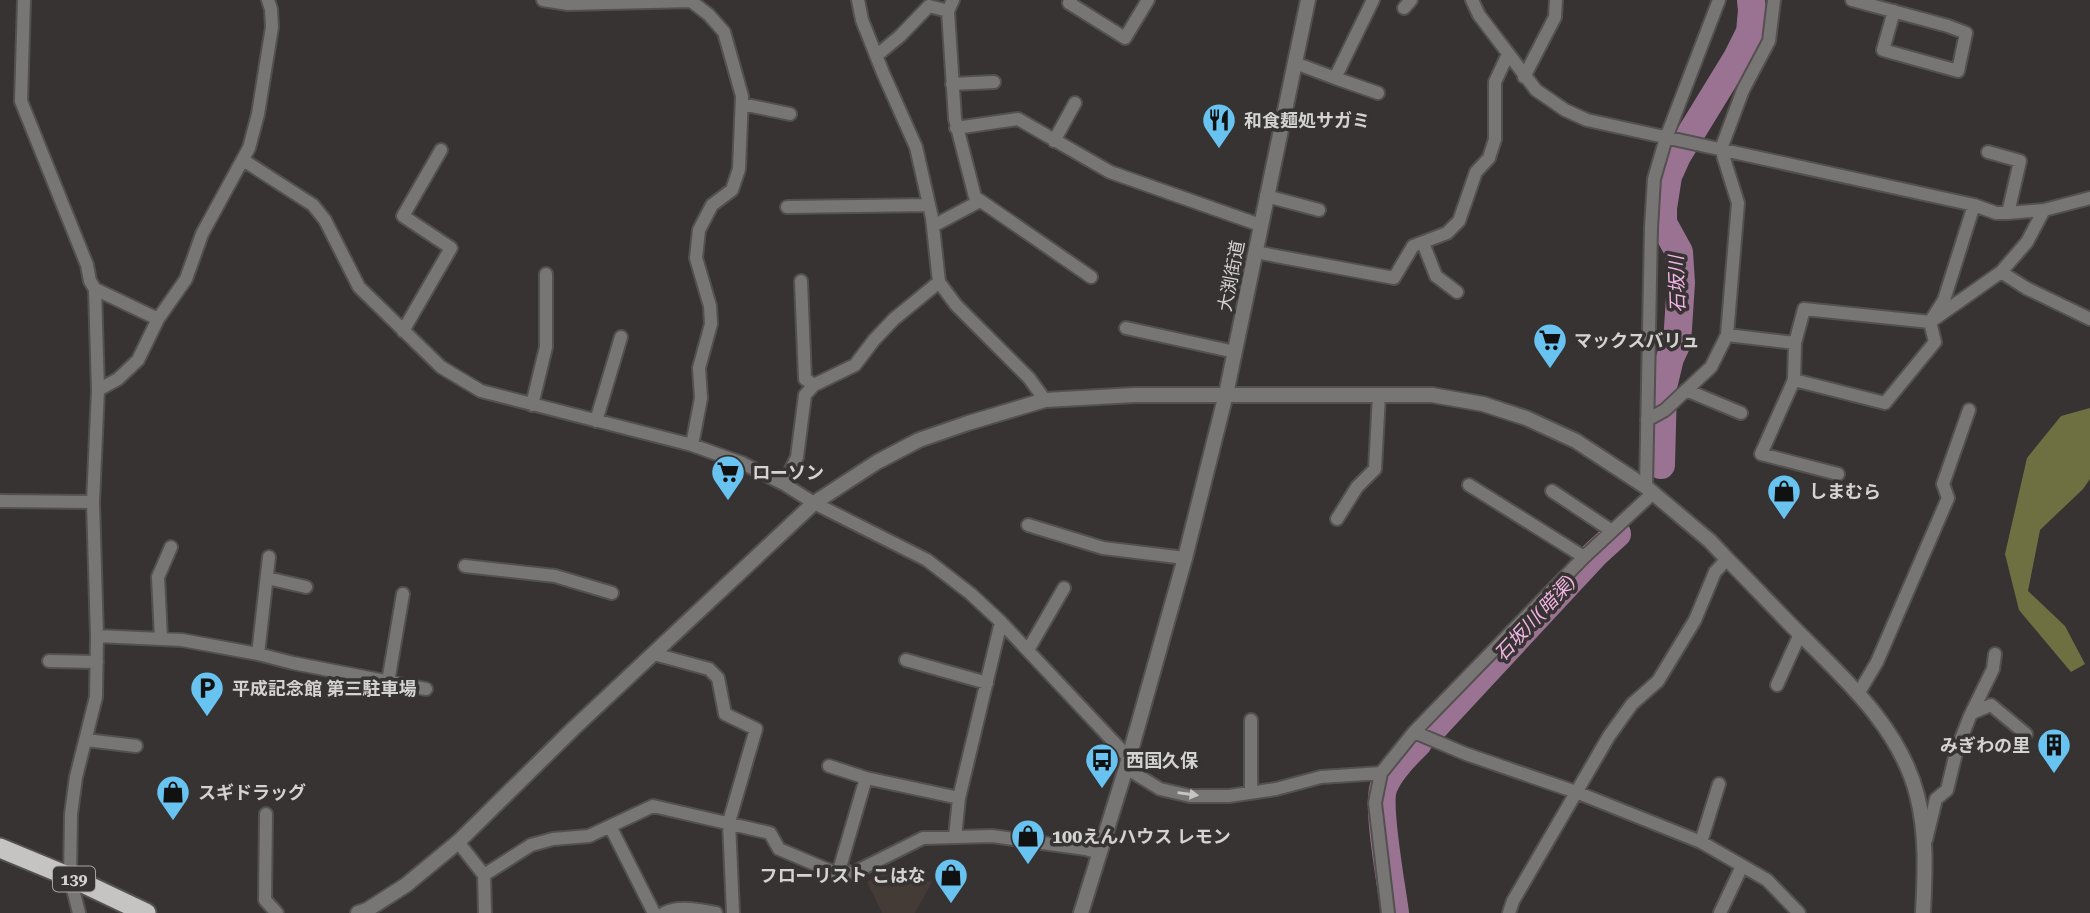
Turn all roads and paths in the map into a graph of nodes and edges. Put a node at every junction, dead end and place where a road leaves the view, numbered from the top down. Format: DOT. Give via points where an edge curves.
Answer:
graph roads {
  1 [pos="24,0"];
  2 [pos="268,0"];
  3 [pos="543,0"];
  4 [pos="858,0"];
  5 [pos="1070,0"];
  6 [pos="1148,0"];
  7 [pos="1308,0"];
  8 [pos="1373,0"];
  9 [pos="1472,0"];
  10 [pos="1556,0"];
  11 [pos="1718,0"];
  12 [pos="1774,0"];
  13 [pos="1852,0"];
  14 [pos="568,2"];
  15 [pos="930,3"];
  16 [pos="950,6"];
  17 [pos="1894,11"];
  18 [pos="1508,54"];
  19 [pos="876,56"];
  20 [pos="1295,63"];
  21 [pos="1524,77"];
  22 [pos="1335,78"];
  23 [pos="994,82"];
  24 [pos="952,84"];
  25 [pos="1378,93"];
  26 [pos="1075,103"];
  27 [pos="742,104"];
  28 [pos="790,114"];
  29 [pos="956,128"];
  30 [pos="1672,139"];
  31 [pos="1054,141"];
  32 [pos="442,149"];
  33 [pos="1721,149"];
  34 [pos="1988,152"];
  35 [pos="243,160"];
  36 [pos="1266,196"];
  37 [pos="2090,198"];
  38 [pos="980,201"];
  39 [pos="929,205"];
  40 [pos="1973,205"];
  41 [pos="787,207"];
  42 [pos="1318,210"];
  43 [pos="2044,210"];
  44 [pos="2008,213"];
  45 [pos="1260,225"];
  46 [pos="933,226"];
  47 [pos="1423,243"];
  48 [pos="1255,252"];
  49 [pos="2001,272"];
  50 [pos="546,274"];
  51 [pos="1091,277"];
  52 [pos="801,281"];
  53 [pos="939,282"];
  54 [pos="95,289"];
  55 [pos="1457,292"];
  56 [pos="158,319"];
  57 [pos="2090,319"];
  58 [pos="1930,322"];
  59 [pos="1126,328"];
  60 [pos="402,331"];
  61 [pos="1727,335"];
  62 [pos="621,337"];
  63 [pos="1795,343"];
  64 [pos="1235,352"];
  65 [pos="1794,380"];
  66 [pos="814,385"];
  67 [pos="98,390"];
  68 [pos="1686,390"];
  69 [pos="1226,394"];
  70 [pos="1379,395"];
  71 [pos="1045,400"];
  72 [pos="532,405"];
  73 [pos="1969,410"];
  74 [pos="1741,413"];
  75 [pos="1656,415"];
  76 [pos="596,421"];
  77 [pos="692,445"];
  78 [pos="1838,474"];
  79 [pos="783,484"];
  80 [pos="1469,485"];
  81 [pos="1650,490"];
  82 [pos="1552,491"];
  83 [pos="0,501"];
  84 [pos="93,502"];
  85 [pos="814,503"];
  86 [pos="1337,519"];
  87 [pos="1028,525"];
  88 [pos="1612,531"];
  89 [pos="172,547"];
  90 [pos="269,557"];
  91 [pos="1584,557"];
  92 [pos="1185,558"];
  93 [pos="1727,559"];
  94 [pos="465,566"];
  95 [pos="267,578"];
  96 [pos="306,587"];
  97 [pos="1064,588"];
  98 [pos="612,593"];
  99 [pos="402,594"];
  100 [pos="1001,622"];
  101 [pos="1800,634"];
  102 [pos="97,636"];
  103 [pos="160,639"];
  104 [pos="1028,650"];
  105 [pos="258,653"];
  106 [pos="654,654"];
  107 [pos="1995,654"];
  108 [pos="906,660"];
  109 [pos="49,661"];
  110 [pos="97,662"];
  111 [pos="388,682"];
  112 [pos="986,683"];
  113 [pos="1777,685"];
  114 [pos="426,689"];
  115 [pos="1858,694"];
  116 [pos="1972,713"];
  117 [pos="1251,720"];
  118 [pos="1414,732"];
  119 [pos="2026,734"];
  120 [pos="86,740"];
  121 [pos="136,746"];
  122 [pos="1127,762"];
  123 [pos="829,766"];
  124 [pos="1381,773"];
  125 [pos="866,778"];
  126 [pos="1719,783"];
  127 [pos="1576,792"];
  128 [pos="1251,793"];
  129 [pos="959,798"];
  130 [pos="266,814"];
  131 [pos="729,822"];
  132 [pos="610,826"];
  133 [pos="954,837"];
  134 [pos="458,842"];
  135 [pos="1701,842"];
  136 [pos="1925,844"];
  137 [pos="0,848"];
  138 [pos="1099,853"];
  139 [pos="1742,866"];
  140 [pos="838,874"];
  141 [pos="484,875"];
  142 [pos="70,877"];
  143 [pos="688,911"];
  144 [pos="79,913"];
  145 [pos="146,913"];
  146 [pos="277,913"];
  147 [pos="358,913"];
  148 [pos="485,913"];
  149 [pos="654,913"];
  150 [pos="664,913"];
  151 [pos="716,913"];
  152 [pos="733,913"];
  153 [pos="1081,913"];
  154 [pos="1388,913"];
  155 [pos="1509,913"];
  156 [pos="1720,913"];
  157 [pos="1799,913"];
  158 [pos="1923,913"];
  1 -- 54 [label="street" via="21,101"];
  2 -- 35 [label="street" via="272,27 258,114"];
  3 -- 14 [label="street"];
  4 -- 19 [label="street"];
  5 -- 6 [label="street" via="1125,38"];
  7 -- 20 [label="street, 大渕街道"];
  8 -- 22 [label="street"];
  9 -- 18 [label="street"];
  10 -- 21 [label="street" via="1555,18"];
  11 -- 30 [label="street"];
  12 -- 33 [label="street" via="1769,41 1743,90"];
  13 -- 17 [label="street"];
  14 -- 27 [label="street" via="691,1 724,32"];
  15 -- 16 [label="street"];
  15 -- 19 [label="street"];
  16 -- 24 [label="street"];
  17 -- 17 [label="street" via="1966,33 1958,71 1883,50"];
  18 -- 21 [label="street"];
  18 -- 47 [label="street" via="1496,82 1495,139 1489,158 1476,172 1459,221 1447,233"];
  19 -- 39 [label="street" via="916,147"];
  20 -- 22 [label="street"];
  20 -- 36 [label="street, 大渕街道"];
  21 -- 30 [label="street" via="1565,110 1587,120"];
  22 -- 25 [label="street"];
  23 -- 24 [label="street"];
  24 -- 29 [label="street"];
  26 -- 31 [label="street"];
  27 -- 28 [label="street"];
  27 -- 77 [label="street" via="739,169 732,190 712,205 699,230 695,258 711,324 699,368 701,398"];
  29 -- 31 [label="street" via="1018,119"];
  29 -- 38 [label="street" via="975,197"];
  30 -- 33 [label="street"];
  30 -- 75 [label="street" via="1654,178 1651,228"];
  31 -- 45 [label="street" via="1110,172"];
  32 -- 60 [label="street" via="403,216 451,248"];
  33 -- 40 [label="street"];
  33 -- 61 [label="street" via="1738,203"];
  34 -- 44 [label="street" via="2020,161"];
  35 -- 56 [label="street" via="202,234 186,279"];
  35 -- 60 [label="street" via="313,205 359,287"];
  36 -- 42 [label="street"];
  36 -- 45 [label="street, 大渕街道"];
  37 -- 43 [label="street"];
  38 -- 46 [label="street"];
  38 -- 51 [label="street"];
  39 -- 41 [label="street"];
  39 -- 46 [label="street"];
  40 -- 44 [label="street"];
  40 -- 58 [label="street" via="1944,300"];
  43 -- 44 [label="street"];
  43 -- 49 [label="street" via="2027,242"];
  45 -- 48 [label="street, 大渕街道"];
  46 -- 53 [label="street"];
  47 -- 48 [label="street" via="1413,246 1394,278"];
  47 -- 55 [label="street" via="1436,276"];
  48 -- 64 [label="street, 大渕街道"];
  49 -- 57 [label="street"];
  49 -- 58 [label="street"];
  50 -- 72 [label="street" via="546,347"];
  52 -- 66 [label="street" via="806,379"];
  53 -- 66 [label="street" via="894,319 855,365"];
  53 -- 71 [label="street" via="1030,378"];
  54 -- 56 [label="street"];
  54 -- 67 [label="street"];
  56 -- 67 [label="street" via="138,360"];
  58 -- 63 [label="street" via="1804,309"];
  58 -- 65 [label="street" via="1935,342 1885,403"];
  59 -- 64 [label="street"];
  60 -- 72 [label="street" via="467,384"];
  61 -- 63 [label="street"];
  61 -- 68 [label="street" via="1711,367"];
  62 -- 76 [label="street"];
  63 -- 65 [label="street"];
  64 -- 69 [label="street, 大渕街道"];
  65 -- 78 [label="street" via="1761,454"];
  66 -- 79 [label="street" via="805,395 797,457"];
  67 -- 84 [label="street"];
  68 -- 74 [label="street"];
  68 -- 75 [label="street"];
  69 -- 70 [label="street"];
  69 -- 71 [label="street"];
  69 -- 92 [label="street, 大渕街道"];
  70 -- 81 [label="street" via="1432,395 1483,404 1525,418 1576,441"];
  70 -- 86 [label="street" via="1375,469"];
  71 -- 85 [label="street" via="919,440"];
  72 -- 76 [label="street"];
  73 -- 115 [label="street" via="1943,484 1948,498 1877,662"];
  75 -- 81 [label="street"];
  76 -- 77 [label="street"];
  77 -- 79 [label="street"];
  79 -- 85 [label="street"];
  80 -- 91 [label="street"];
  81 -- 88 [label="street"];
  81 -- 93 [label="street"];
  82 -- 88 [label="street"];
  83 -- 84 [label="street"];
  84 -- 102 [label="street"];
  85 -- 100 [label="street" via="928,560"];
  85 -- 106 [label="street"];
  87 -- 92 [label="street" via="1103,548"];
  88 -- 91 [label="street"];
  89 -- 103 [label="street" via="158,577"];
  90 -- 95 [label="street"];
  91 -- 118 [label="street"];
  92 -- 122 [label="street, 大渕街道"];
  93 -- 101 [label="street"];
  93 -- 127 [label="street" via="1714,572 1695,620 1658,681 1632,704"];
  94 -- 98 [label="street" via="555,576"];
  95 -- 96 [label="street"];
  95 -- 105 [label="street"];
  97 -- 104 [label="street"];
  99 -- 111 [label="street"];
  100 -- 104 [label="street"];
  100 -- 112 [label="street"];
  101 -- 113 [label="street"];
  101 -- 115 [label="street"];
  102 -- 103 [label="street"];
  102 -- 110 [label="street"];
  103 -- 105 [label="street"];
  104 -- 122 [label="street"];
  105 -- 111 [label="street"];
  106 -- 131 [label="street" via="709,669 718,678 725,715 756,729"];
  106 -- 134 [label="street"];
  107 -- 116 [label="street" via="1993,670"];
  108 -- 112 [label="street"];
  109 -- 110 [label="street"];
  110 -- 120 [label="street" via="96,697"];
  111 -- 114 [label="street"];
  112 -- 129 [label="street"];
  115 -- 136 [label="street" via="1892,736 1905,763 1917,793"];
  116 -- 119 [label="street" via="1991,705"];
  116 -- 136 [label="street" via="1947,790 1936,799"];
  117 -- 128 [label="street"];
  118 -- 124 [label="street"];
  118 -- 127 [label="street"];
  120 -- 121 [label="street"];
  120 -- 142 [label="street" via="71,814"];
  122 -- 128 [label="street, one-way" via="1160,789 1190,796"];
  122 -- 138 [label="street, 大渕街道"];
  123 -- 125 [label="street"];
  124 -- 128 [label="street" via="1321,777"];
  124 -- 154 [label="street" via="1375,803"];
  125 -- 129 [label="street"];
  125 -- 140 [label="street"];
  126 -- 135 [label="street"];
  127 -- 135 [label="street"];
  127 -- 155 [label="street"];
  129 -- 133 [label="street"];
  130 -- 146 [label="street" via="265,900"];
  131 -- 132 [label="street" via="653,806"];
  131 -- 140 [label="street" via="770,834 779,849"];
  131 -- 152 [label="street"];
  132 -- 141 [label="street" via="589,836 531,845"];
  132 -- 149 [label="street"];
  133 -- 138 [label="street" via="992,836"];
  133 -- 140 [label="street" via="923,838 855,872"];
  134 -- 141 [label="street"];
  134 -- 147 [label="street" via="406,885"];
  135 -- 139 [label="street"];
  136 -- 158 [label="street"];
  137 -- 142 [label="highway, 139"];
  138 -- 153 [label="street, 大渕街道"];
  139 -- 156 [label="street"];
  139 -- 157 [label="street" via="1767,880"];
  141 -- 148 [label="street"];
  142 -- 144 [label="street"];
  142 -- 145 [label="highway, 139"];
  143 -- 150 [label="street"];
  143 -- 151 [label="street"];
}
